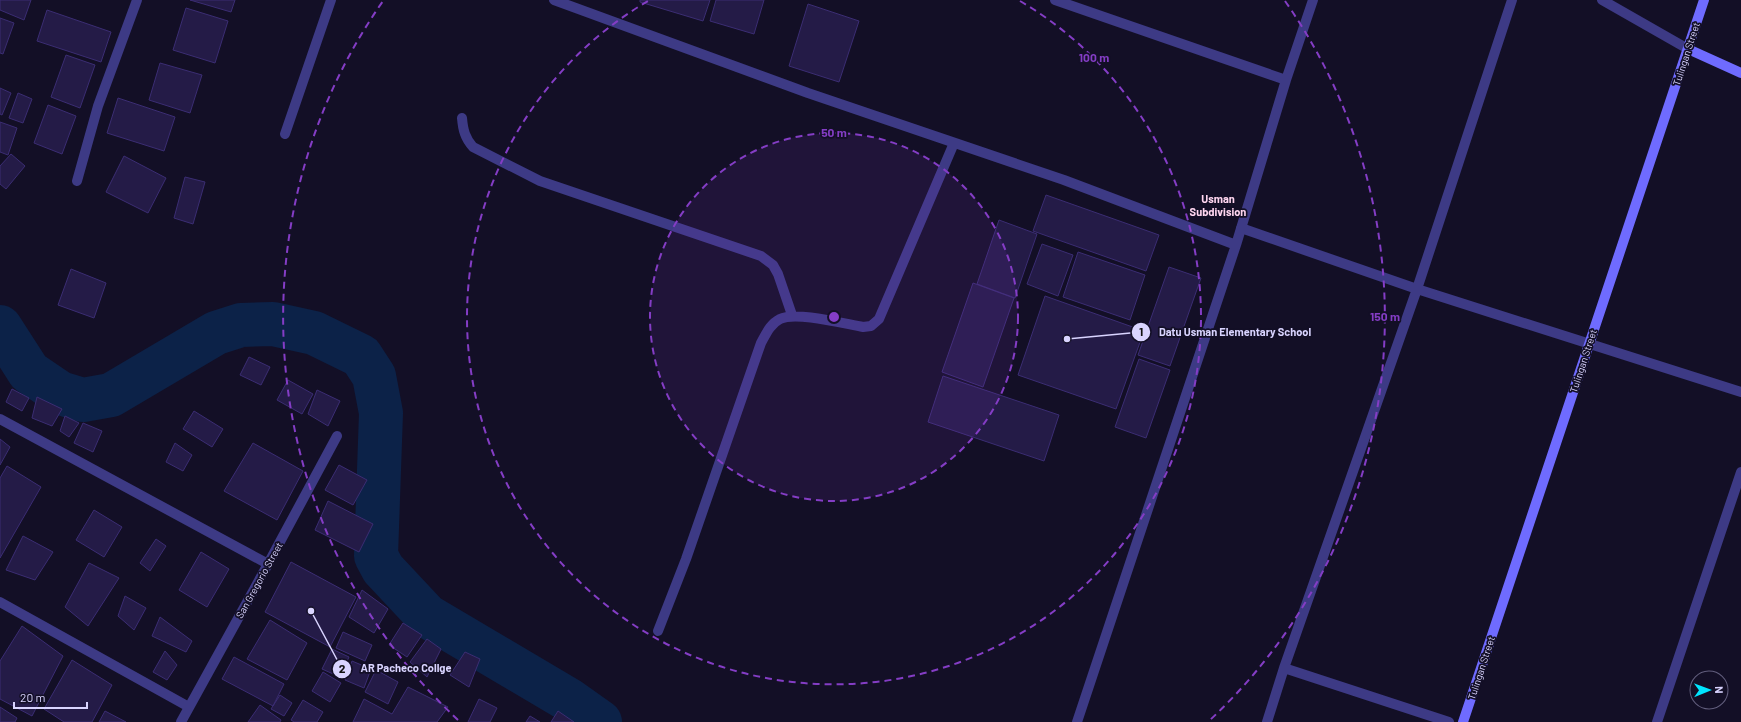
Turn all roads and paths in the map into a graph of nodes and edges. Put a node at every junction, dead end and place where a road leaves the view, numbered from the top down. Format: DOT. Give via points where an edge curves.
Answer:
graph roads {
  1 [pos="138,0"];
  2 [pos="331,0"];
  3 [pos="554,0"];
  4 [pos="1055,0"];
  5 [pos="1313,0"];
  6 [pos="1512,0"];
  7 [pos="1602,0"];
  8 [pos="1704,0"];
  9 [pos="1688,49"];
  10 [pos="1741,73"];
  11 [pos="1286,80"];
  12 [pos="462,118"];
  13 [pos="285,134"];
  14 [pos="954,142"];
  15 [pos="78,181"];
  16 [pos="1241,228"];
  17 [pos="1236,246"];
  18 [pos="1417,289"];
  19 [pos="792,315"];
  20 [pos="1588,344"];
  21 [pos="1741,392"];
  22 [pos="0,419"];
  23 [pos="336,436"];
  24 [pos="1741,472"];
  25 [pos="268,564"];
  26 [pos="0,602"];
  27 [pos="658,632"];
  28 [pos="1284,668"];
  29 [pos="189,707"];
  30 [pos="181,722"];
  31 [pos="1077,722"];
  32 [pos="1267,722"];
  33 [pos="1449,722"];
  34 [pos="1463,722"];
  35 [pos="1657,722"];
  1 -- 15 [label="street" via="98,106"];
  2 -- 13 [label="street"];
  3 -- 14 [label="street" via="808,93"];
  4 -- 11 [label="street"];
  5 -- 11 [label="street"];
  6 -- 18 [label="street"];
  7 -- 9 [label="street"];
  8 -- 9 [label="street, Tulingan Street"];
  9 -- 10 [label="street"];
  9 -- 20 [label="street, Tulingan Street"];
  11 -- 16 [label="street"];
  12 -- 19 [label="street" via="463,130 473,147 540,181 761,256 778,274"];
  14 -- 17 [label="street" via="1064,180"];
  14 -- 19 [label="street" via="879,319 871,326 863,327"];
  16 -- 17 [label="street"];
  16 -- 18 [label="street"];
  17 -- 31 [label="street"];
  18 -- 20 [label="street"];
  18 -- 28 [label="street"];
  19 -- 27 [label="street" via="770,326 761,343"];
  20 -- 21 [label="street"];
  20 -- 34 [label="street, Tulingan Street"];
  22 -- 25 [label="street"];
  23 -- 25 [label="street, San Gregorio Street"];
  24 -- 35 [label="street"];
  25 -- 29 [label="street, San Gregorio Street"];
  26 -- 29 [label="street"];
  28 -- 32 [label="street"];
  28 -- 33 [label="street"];
  29 -- 30 [label="street, San Gregorio Street"];
}
